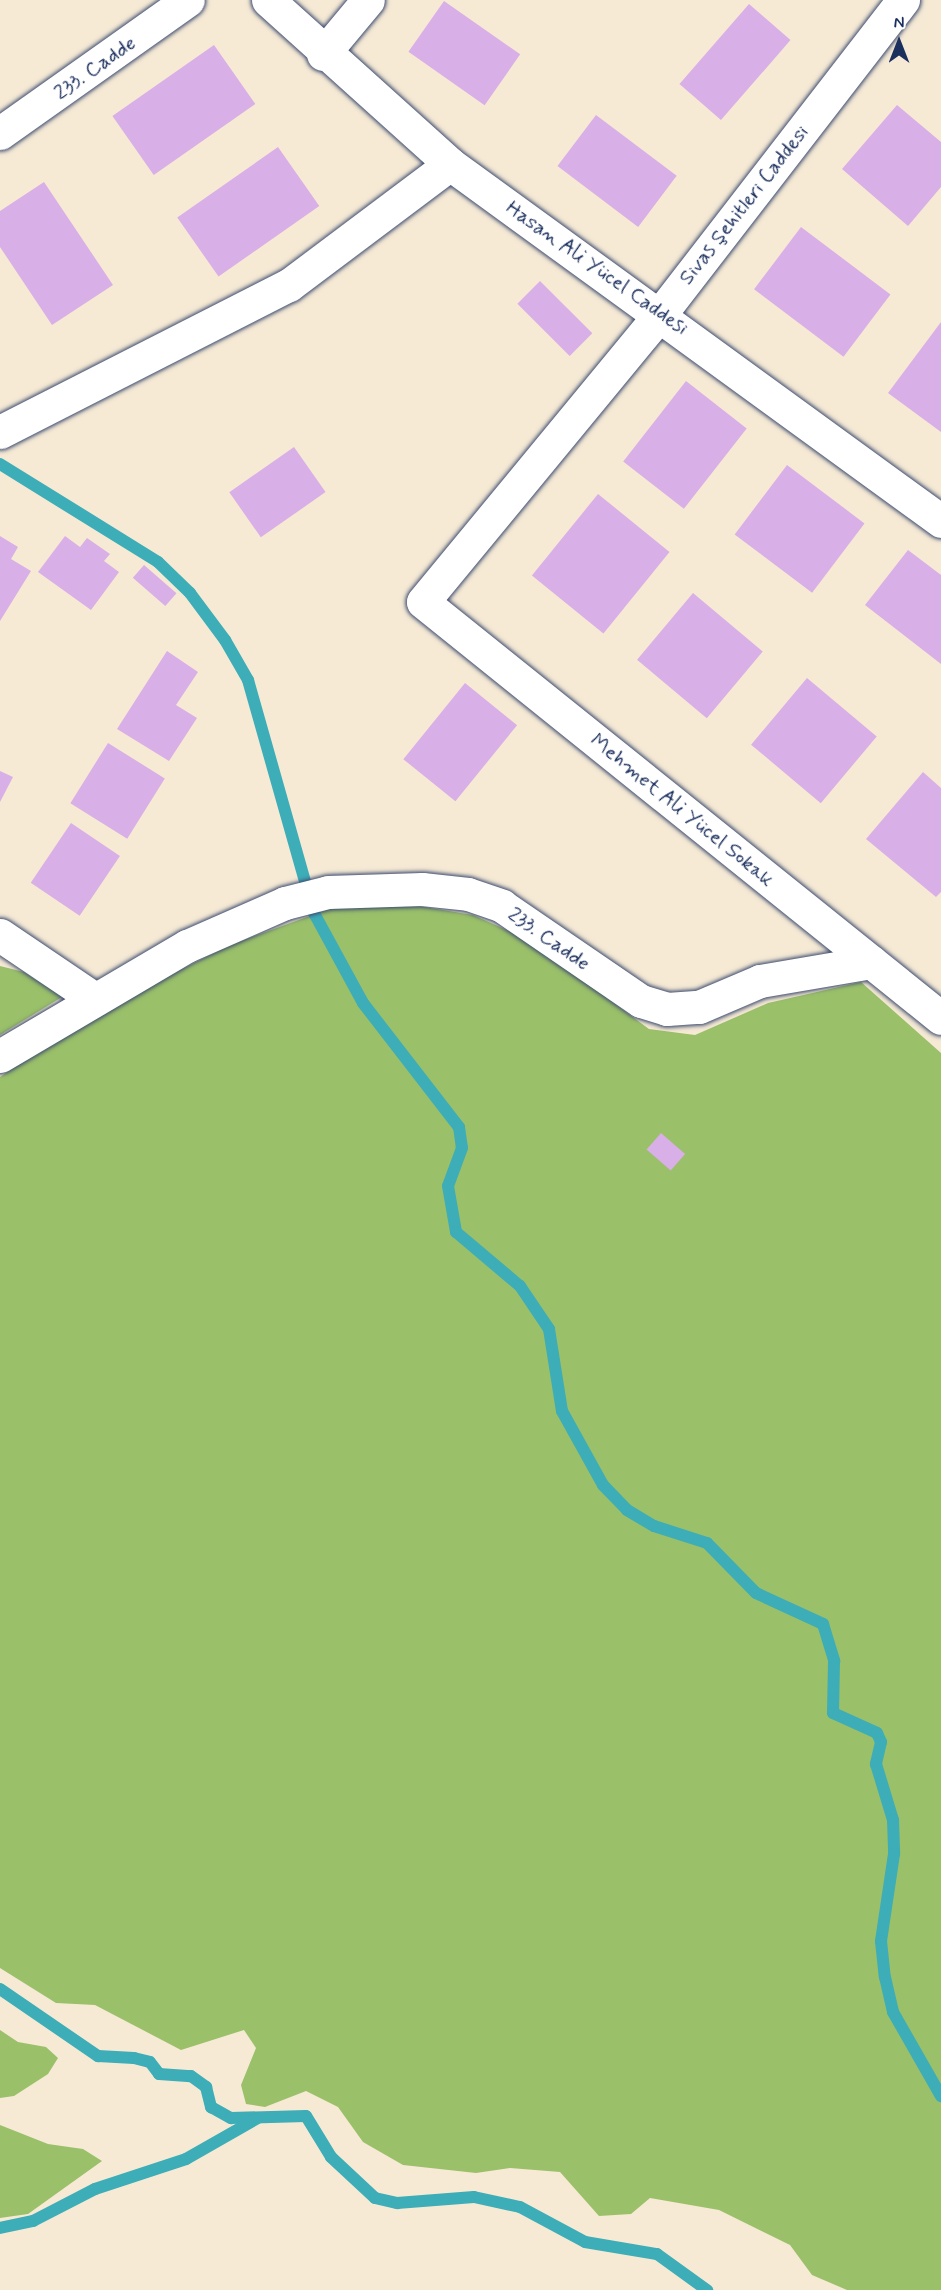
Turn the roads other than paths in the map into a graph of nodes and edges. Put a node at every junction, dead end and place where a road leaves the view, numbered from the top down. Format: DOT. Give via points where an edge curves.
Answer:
graph roads {
  1 [pos="188,0"];
  2 [pos="268,0"];
  3 [pos="368,0"];
  4 [pos="903,0"];
  5 [pos="323,54"];
  6 [pos="0,133"];
  7 [pos="450,164"];
  8 [pos="661,313"];
  9 [pos="0,432"];
  10 [pos="941,520"];
  11 [pos="423,602"];
  12 [pos="0,935"];
  13 [pos="871,962"];
  14 [pos="92,997"];
  15 [pos="941,1018"];
  16 [pos="0,1056"];
  1 -- 6 [label="street, 233. Cadde"];
  2 -- 5 [label="street, Hasan Ali Yücel Caddesi"];
  3 -- 5 [label="street"];
  4 -- 8 [label="street, Sivas Şehitleri Caddesi"];
  5 -- 7 [label="street, Hasan Ali Yücel Caddesi"];
  7 -- 8 [label="street, Hasan Ali Yücel Caddesi"];
  7 -- 9 [label="street" via="289,285"];
  8 -- 10 [label="street, Hasan Ali Yücel Caddesi"];
  8 -- 11 [label="street, Sivas Şehitleri Caddesi"];
  11 -- 13 [label="street, Mehmet Ali Yücel Sokak"];
  12 -- 14 [label="street"];
  13 -- 14 [label="street, 233. Cadde" via="760,981 699,1007 667,1009 641,1001 502,906 468,894 370,890 328,892 231,924"];
  13 -- 15 [label="street, Mehmet Ali Yücel Sokak"];
  14 -- 16 [label="street, 233. Cadde"];
}
